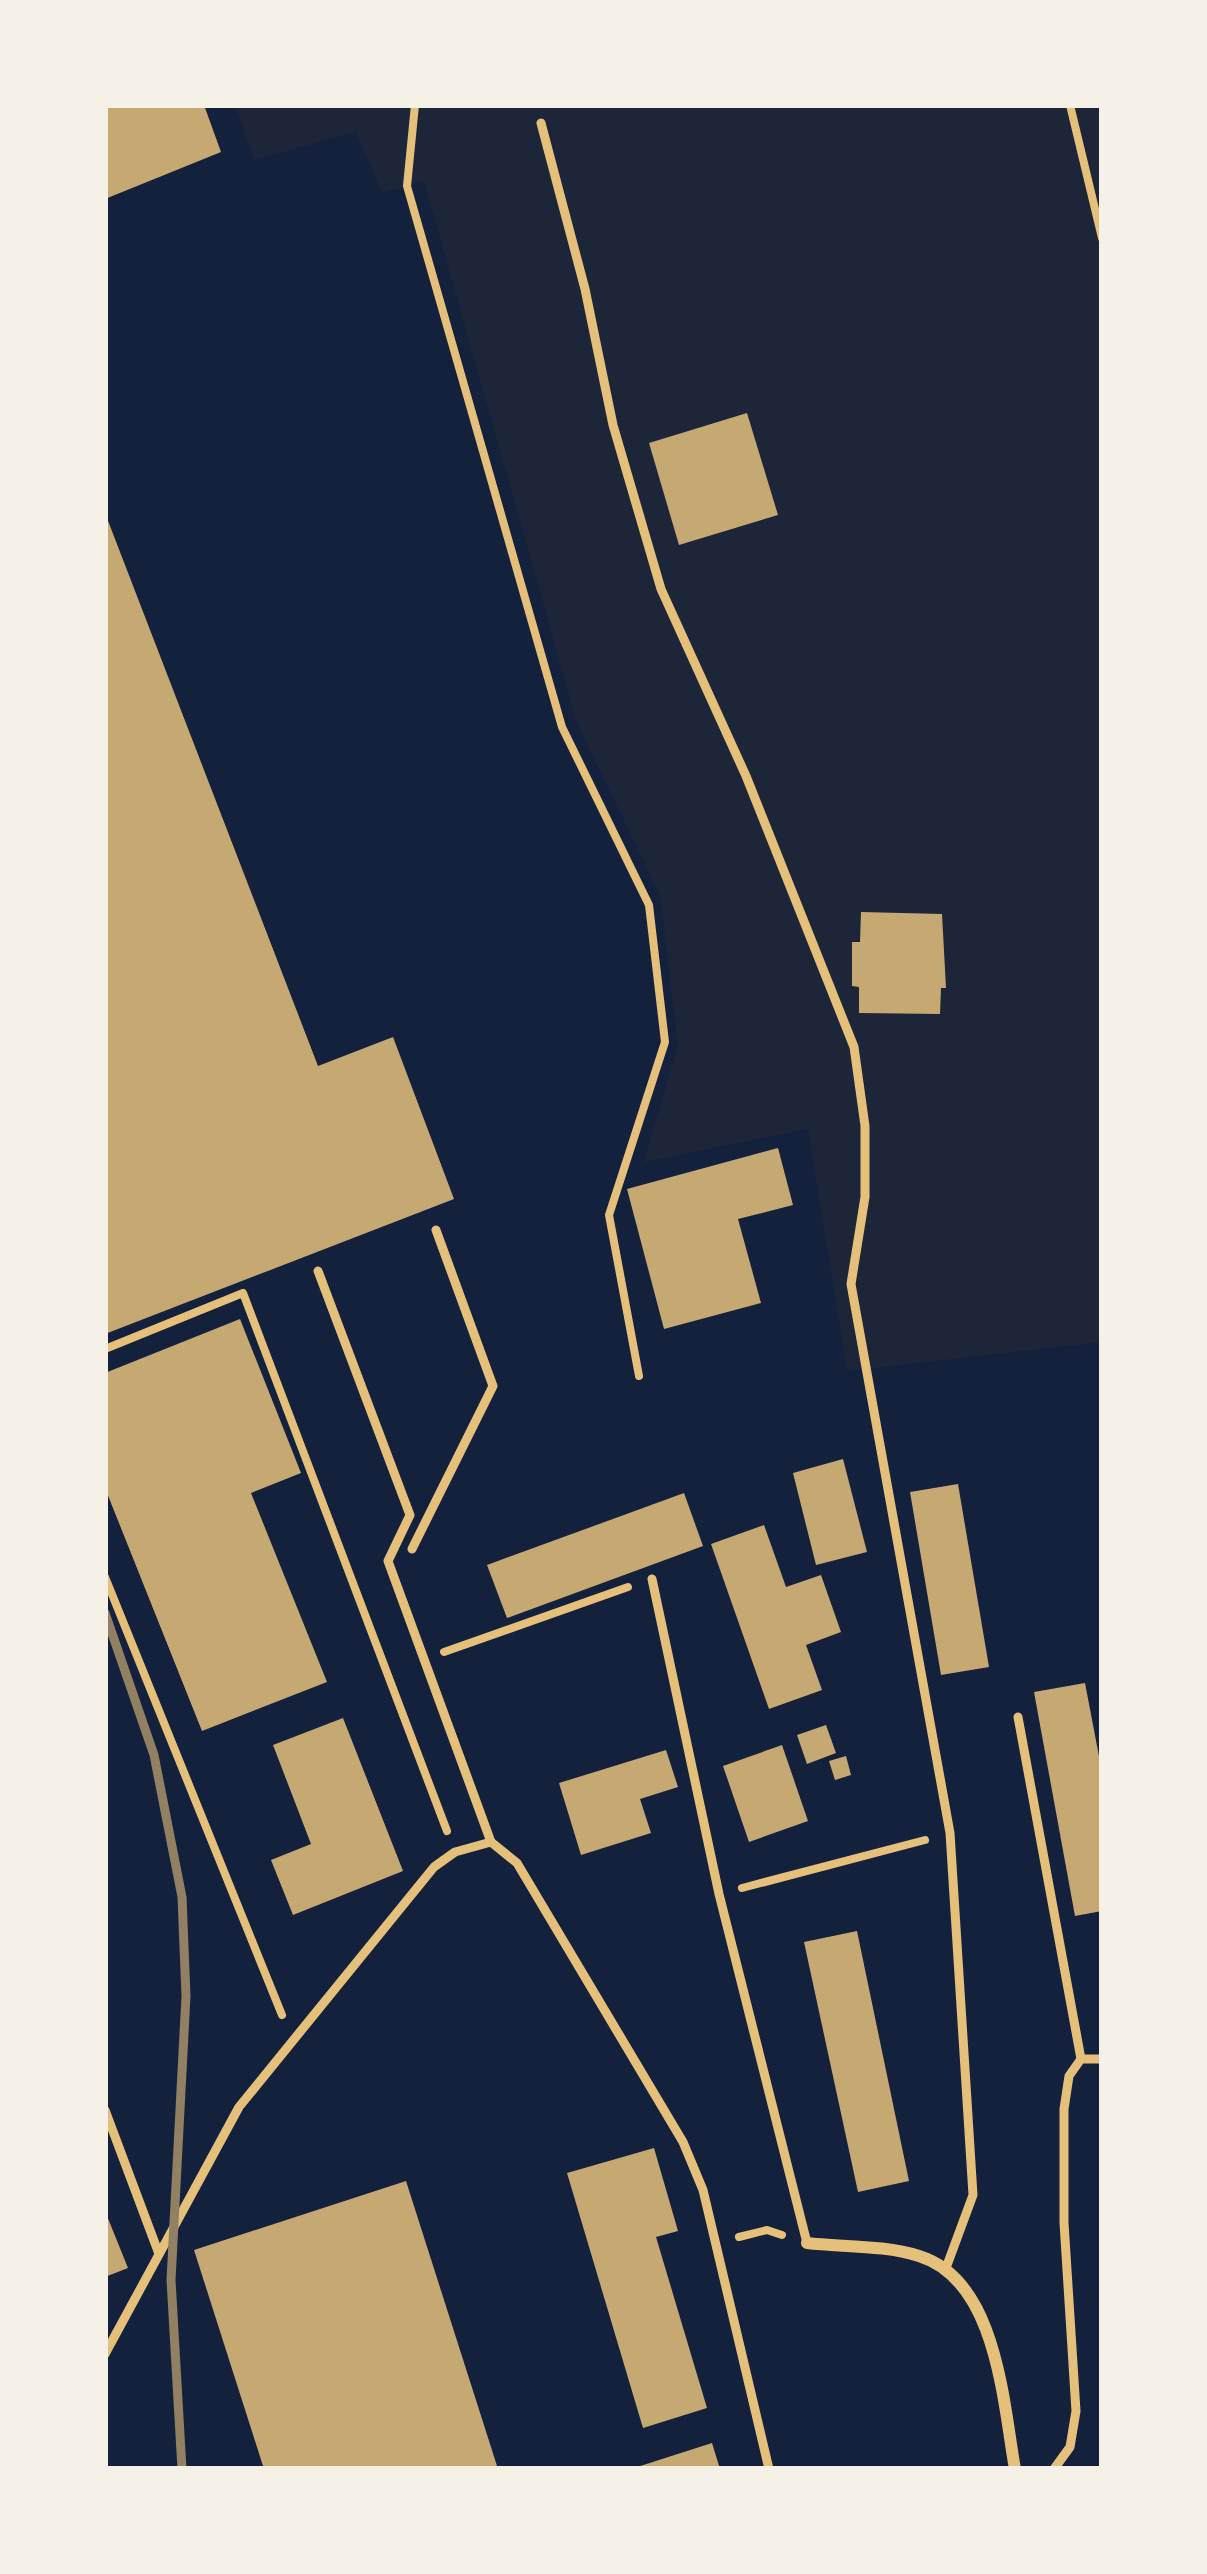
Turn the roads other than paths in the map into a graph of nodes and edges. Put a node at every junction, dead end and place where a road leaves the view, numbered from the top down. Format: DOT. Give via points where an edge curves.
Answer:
graph roads {
  1 [pos="541,123"];
  2 [pos="436,1230"];
  3 [pos="318,1271"];
  4 [pos="412,1550"];
  5 [pos="652,1579"];
  6 [pos="1018,1718"];
  7 [pos="491,1842"];
  8 [pos="1102,2059"];
  9 [pos="1081,2060"];
  10 [pos="105,2110"];
  11 [pos="807,2243"];
  12 [pos="159,2254"];
  13 [pos="946,2268"];
  14 [pos="105,2354"];
  15 [pos="769,2469"];
  16 [pos="1015,2469"];
  17 [pos="1054,2469"];
  1 -- 13 [label="lane" via="662,590 854,1047 865,1197 851,1284 950,1833 973,2195"];
  2 -- 4 [label="lane" via="494,1386"];
  3 -- 7 [label="lane" via="410,1515 388,1561"];
  5 -- 11 [label="lane" via="719,1894"];
  6 -- 9 [label="lane"];
  7 -- 12 [label="lane" via="454,1852 434,1868 292,2038 239,2107"];
  7 -- 15 [label="lane" via="517,1864 683,2142 719,2241"];
  8 -- 9 [label="lane"];
  9 -- 17 [label="lane" via="1069,2076 1064,2109 1076,2410 1070,2447"];
  10 -- 12 [label="lane"];
  11 -- 13 [label="street" via="917,2255"];
  12 -- 14 [label="lane"];
  13 -- 16 [label="street" via="988,2340"];
}
